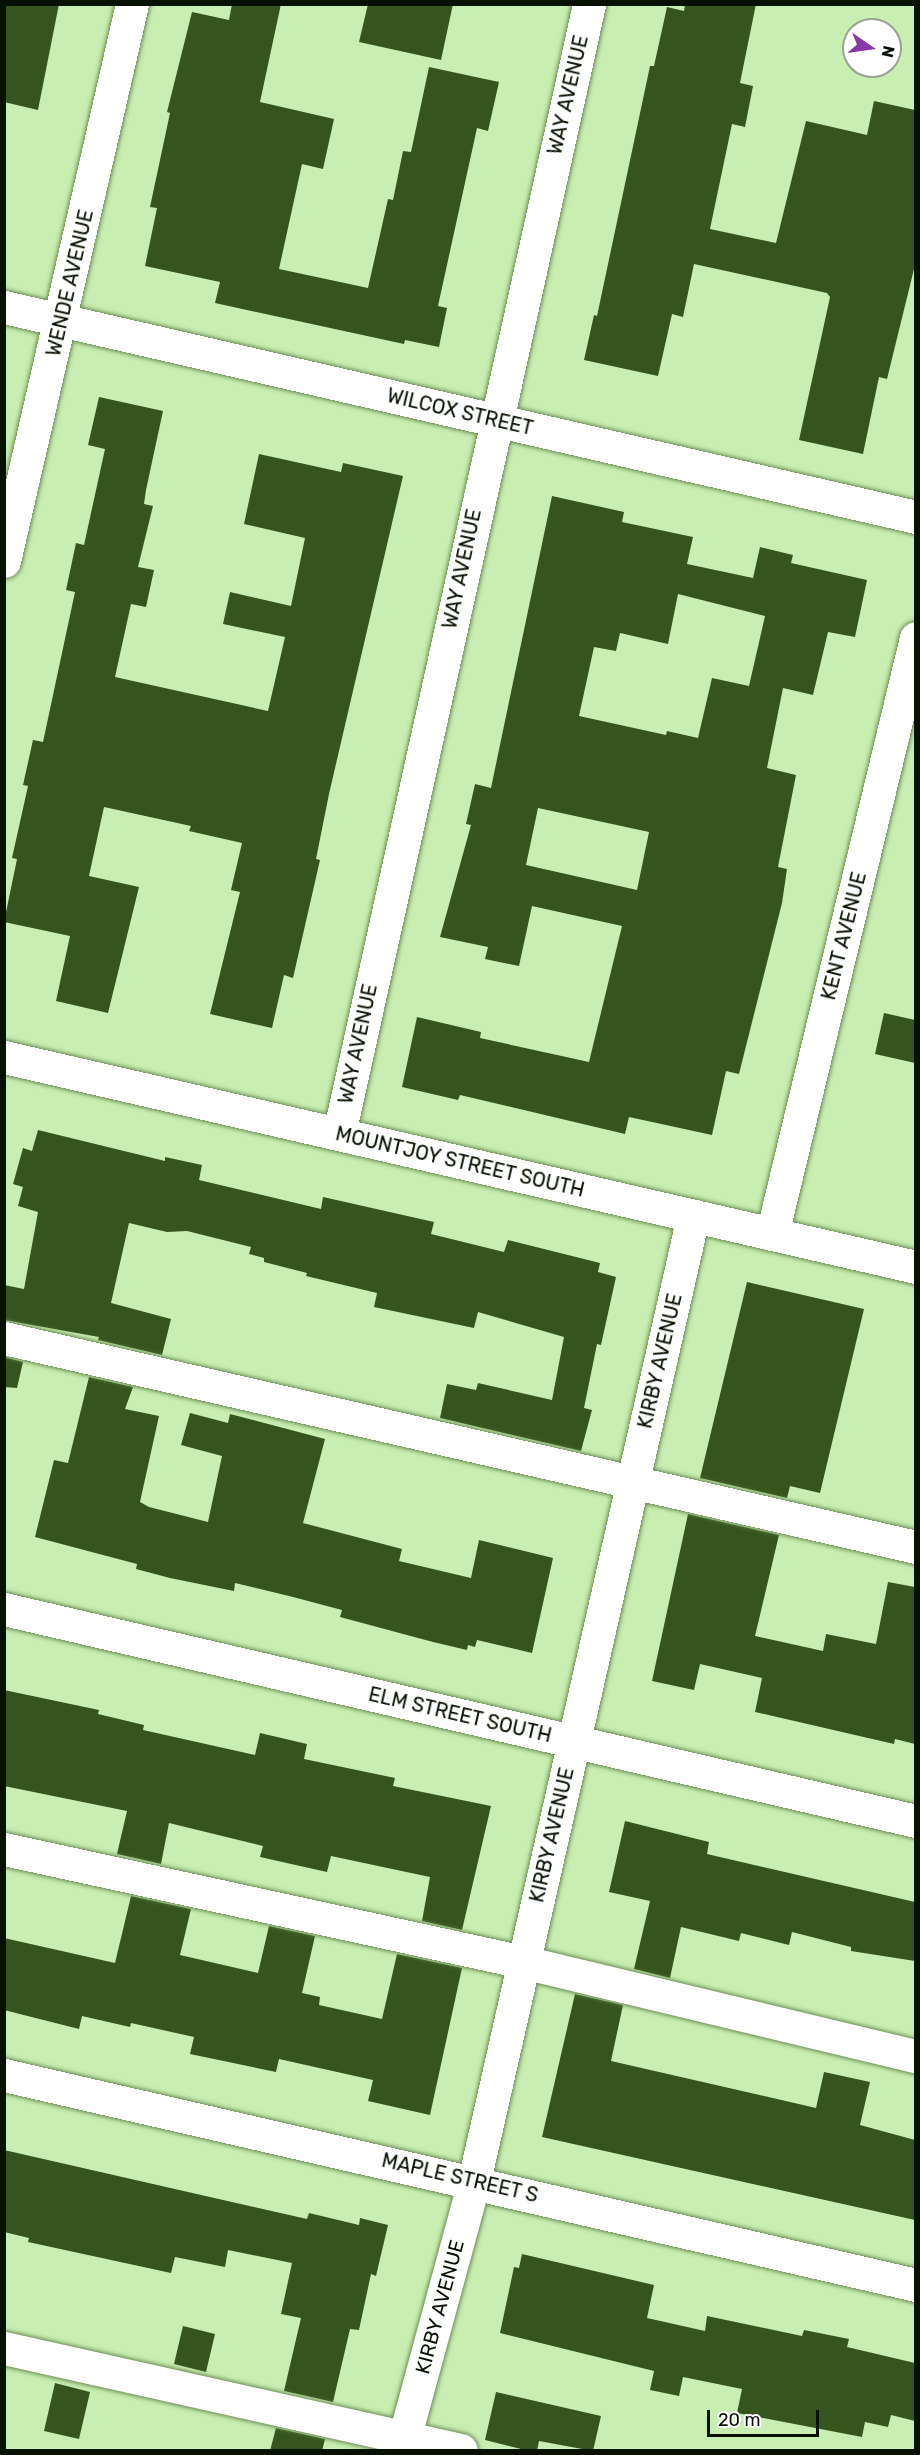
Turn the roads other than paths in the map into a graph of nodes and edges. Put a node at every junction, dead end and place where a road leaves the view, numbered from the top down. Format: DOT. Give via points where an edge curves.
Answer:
graph roads {
  1 [pos="132,4"];
  2 [pos="589,4"];
  3 [pos="4,307"];
  4 [pos="63,320"];
  5 [pos="495,420"];
  6 [pos="915,517"];
  7 [pos="4,561"];
  8 [pos="915,638"];
  9 [pos="4,1057"];
  10 [pos="339,1134"];
  11 [pos="693,1216"];
  12 [pos="772,1234"];
  13 [pos="915,1267"];
  14 [pos="4,1338"];
  15 [pos="632,1480"];
  16 [pos="915,1547"];
  17 [pos="4,1610"];
  18 [pos="574,1742"];
  19 [pos="915,1821"];
  20 [pos="4,1849"];
  21 [pos="523,1962"];
  22 [pos="915,2056"];
  23 [pos="4,2075"];
  24 [pos="474,2181"];
  25 [pos="915,2285"];
  26 [pos="4,2348"];
  27 [pos="403,2444"];
  28 [pos="461,2451"];
  1 -- 4 [label="street, WENDE AVENUE"];
  2 -- 5 [label="street, WAY AVENUE"];
  3 -- 4 [label="street, WILCOX STREET"];
  4 -- 5 [label="street, WILCOX STREET"];
  4 -- 7 [label="street, WENDE AVENUE"];
  5 -- 6 [label="street, WILCOX STREET"];
  5 -- 10 [label="street, WAY AVENUE"];
  8 -- 12 [label="street, KENT AVENUE"];
  9 -- 10 [label="street, MOUNTJOY STREET SOUTH"];
  10 -- 11 [label="street, MOUNTJOY STREET SOUTH"];
  11 -- 12 [label="street, MOUNTJOY STREET SOUTH"];
  11 -- 15 [label="street, KIRBY AVENUE"];
  12 -- 13 [label="street, MOUNTJOY STREET SOUTH"];
  14 -- 15 [label="street"];
  15 -- 16 [label="street"];
  15 -- 18 [label="street, KIRBY AVENUE"];
  17 -- 18 [label="street, ELM STREET SOUTH"];
  18 -- 19 [label="street, ELM STREET SOUTH"];
  18 -- 21 [label="street, KIRBY AVENUE"];
  20 -- 21 [label="street"];
  21 -- 22 [label="street"];
  21 -- 24 [label="street, KIRBY AVENUE"];
  23 -- 24 [label="street, MAPLE STREET S"];
  24 -- 25 [label="street, MAPLE STREET S"];
  24 -- 27 [label="street, KIRBY AVENUE"];
  26 -- 27 [label="street"];
  27 -- 28 [label="street"];
}
